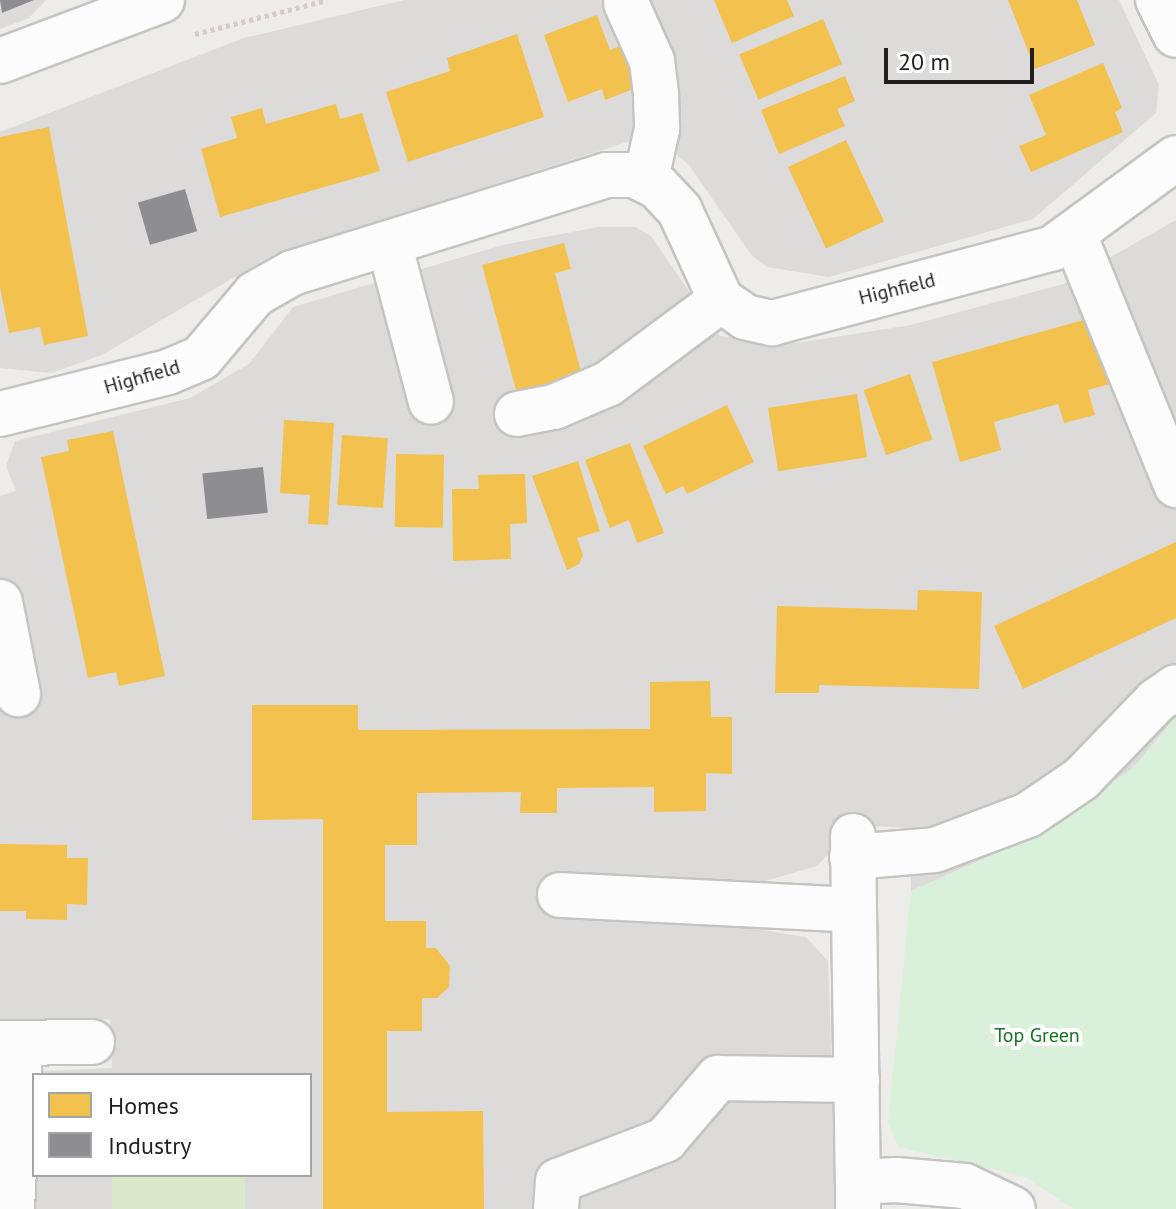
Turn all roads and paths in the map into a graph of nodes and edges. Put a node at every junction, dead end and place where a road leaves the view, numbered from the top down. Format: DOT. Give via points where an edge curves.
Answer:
graph roads {
  1 [pos="1158,0"];
  2 [pos="626,3"];
  3 [pos="137,4"];
  4 [pos="1176,35"];
  5 [pos="0,61"];
  6 [pos="1176,158"];
  7 [pos="646,179"];
  8 [pos="1075,237"];
  9 [pos="389,243"];
  10 [pos="721,300"];
  11 [pos="431,402"];
  12 [pos="0,414"];
  13 [pos="517,414"];
  14 [pos="1176,485"];
  15 [pos="0,602"];
  16 [pos="1176,687"];
  17 [pos="18,694"];
  18 [pos="560,895"];
  19 [pos="852,910"];
  20 [pos="92,1042"];
  21 [pos="10,1043"];
  22 [pos="857,1080"];
  23 [pos="858,1196"];
  24 [pos="12,1209"];
  25 [pos="556,1209"];
  26 [pos="1013,1209"];
  1 -- 4 [label="street"];
  2 -- 7 [label="street" via="652,61 656,96 657,129"];
  3 -- 5 [label="street"];
  6 -- 8 [label="street, Highfield"];
  7 -- 9 [label="street, Highfield" via="606,175"];
  7 -- 10 [label="street" via="680,211"];
  8 -- 10 [label="street, Highfield" via="1053,248 772,323 745,317"];
  8 -- 14 [label="street"];
  9 -- 11 [label="street"];
  9 -- 12 [label="street, Highfield" via="266,286 245,303 214,347 184,366"];
  10 -- 13 [label="street" via="608,384 554,407"];
  15 -- 17 [label="street"];
  16 -- 19 [label="street" via="1081,779 1028,815 935,850 853,846"];
  18 -- 19 [label="street"];
  19 -- 22 [label="street"];
  20 -- 21 [label="street"];
  21 -- 24 [label="street"];
  22 -- 23 [label="street"];
  22 -- 25 [label="street" via="718,1078 665,1140 558,1181"];
  23 -- 26 [label="street" via="943,1182 986,1194"];
}
